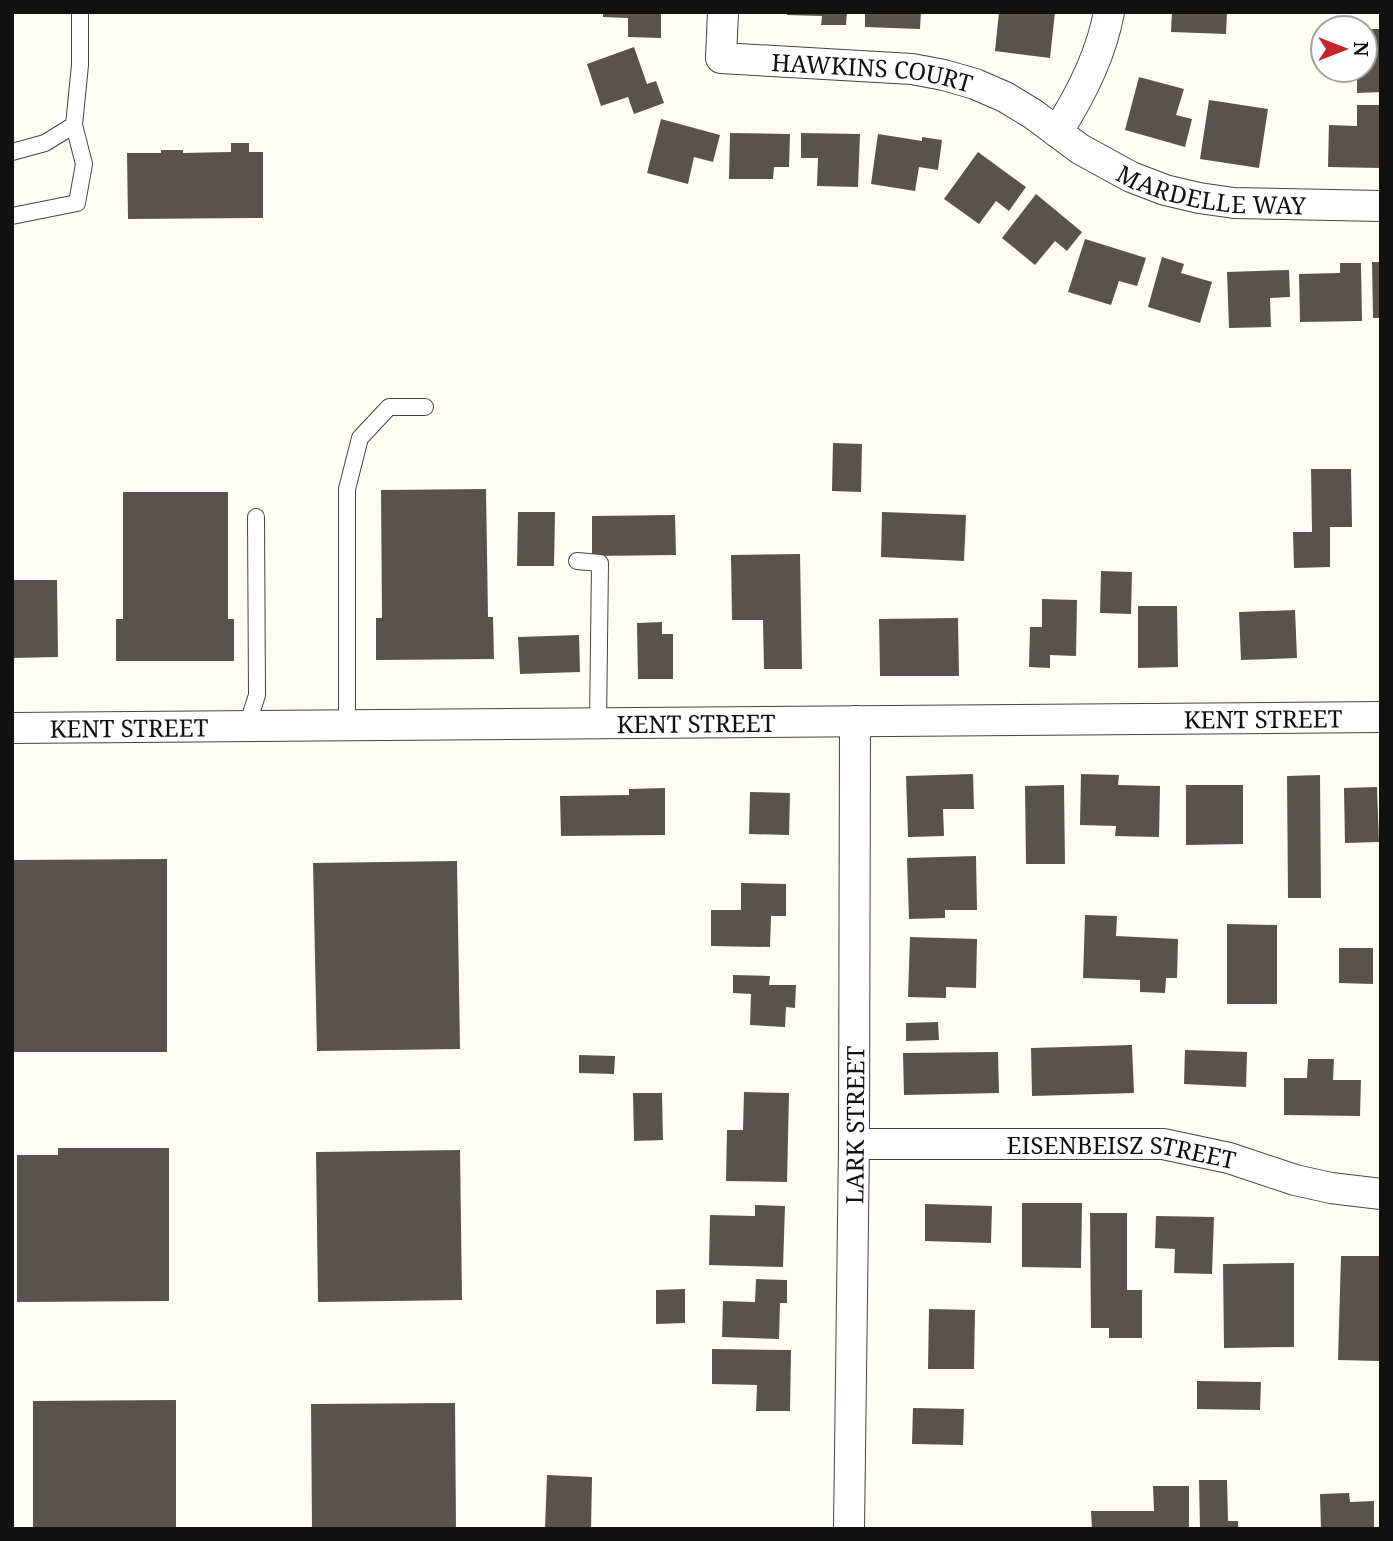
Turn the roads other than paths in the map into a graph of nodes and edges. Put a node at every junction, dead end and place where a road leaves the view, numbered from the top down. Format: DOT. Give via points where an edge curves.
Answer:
graph roads {
  1 [pos="80,12"];
  2 [pos="723,12"];
  3 [pos="1109,12"];
  4 [pos="74,125"];
  5 [pos="1057,132"];
  6 [pos="12,152"];
  7 [pos="1381,206"];
  8 [pos="12,216"];
  9 [pos="425,407"];
  10 [pos="256,517"];
  11 [pos="577,561"];
  12 [pos="1381,718"];
  13 [pos="855,721"];
  14 [pos="598,724"];
  15 [pos="347,725"];
  16 [pos="247,726"];
  17 [pos="12,728"];
  18 [pos="855,1144"];
  19 [pos="1381,1194"];
  20 [pos="849,1529"];
  1 -- 4 [label="lane"];
  2 -- 5 [label="street, HAWKINS COURT" via="720,58 912,69 944,75 1004,97"];
  3 -- 5 [label="street" via="1085,85"];
  4 -- 6 [label="lane" via="45,143"];
  4 -- 8 [label="lane" via="84,164 77,203"];
  5 -- 7 [label="street, MARDELLE WAY" via="1131,177 1199,198 1265,205"];
  9 -- 15 [label="lane" via="389,407 359,438 347,489"];
  10 -- 16 [label="lane" via="257,695"];
  11 -- 14 [label="lane" via="600,564"];
  12 -- 13 [label="street, KENT STREET"];
  13 -- 14 [label="street, KENT STREET"];
  13 -- 18 [label="street, LARK STREET"];
  14 -- 15 [label="street, KENT STREET"];
  15 -- 16 [label="street, KENT STREET"];
  16 -- 17 [label="street, KENT STREET"];
  18 -- 19 [label="street, EISENBEISZ STREET" via="1163,1143 1295,1180"];
  18 -- 20 [label="street, LARK STREET"];
}
